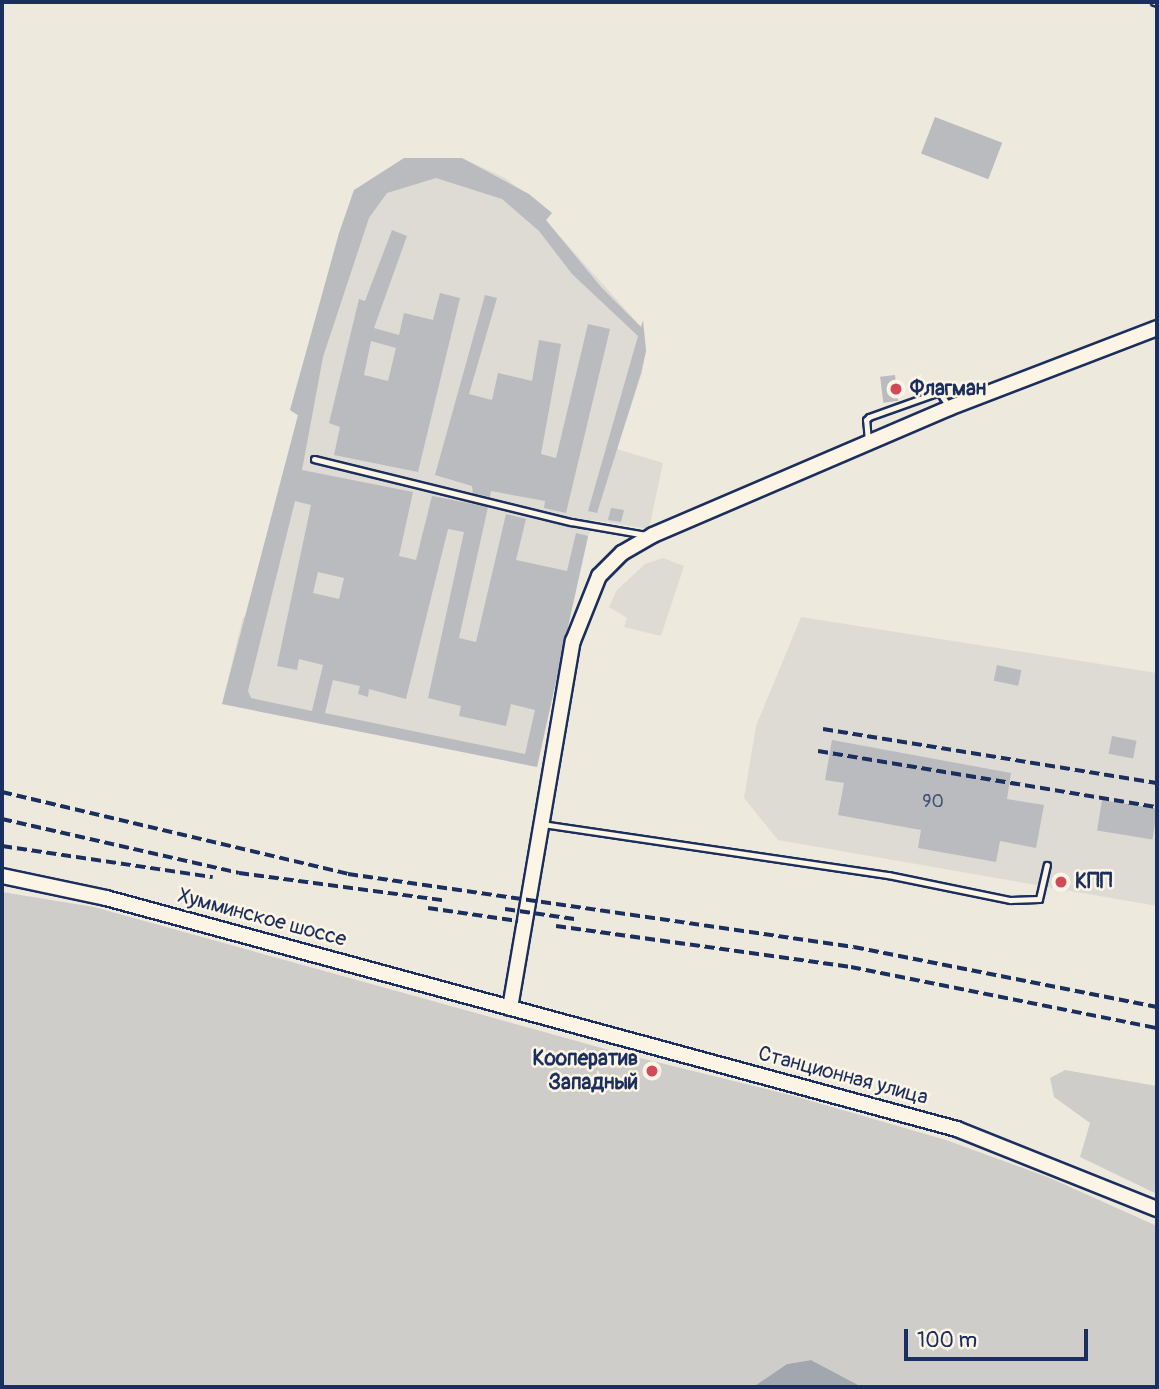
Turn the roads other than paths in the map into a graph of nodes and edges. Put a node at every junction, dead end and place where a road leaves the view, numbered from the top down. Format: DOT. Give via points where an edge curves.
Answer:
graph roads {
  1 [pos="1157,328"];
  2 [pos="949,408"];
  3 [pos="869,444"];
  4 [pos="314,459"];
  5 [pos="653,536"];
  6 [pos="539,824"];
  7 [pos="1047,865"];
  8 [pos="2,876"];
  9 [pos="510,1008"];
  10 [pos="1157,1209"];
  1 -- 2 [label="main road"];
  2 -- 3 [label="main road"];
  2 -- 3 [label="lane" via="939,392 869,417"];
  3 -- 5 [label="main road"];
  4 -- 5 [label="lane" via="571,522"];
  5 -- 6 [label="main road" via="622,553 599,576 585,606 573,641"];
  6 -- 7 [label="lane" via="876,873 1010,900 1039,899"];
  6 -- 9 [label="main road"];
  8 -- 9 [label="main road, Хумминское шоссе" via="106,898"];
  9 -- 10 [label="main road, Станционная улица" via="957,1129"];
}
